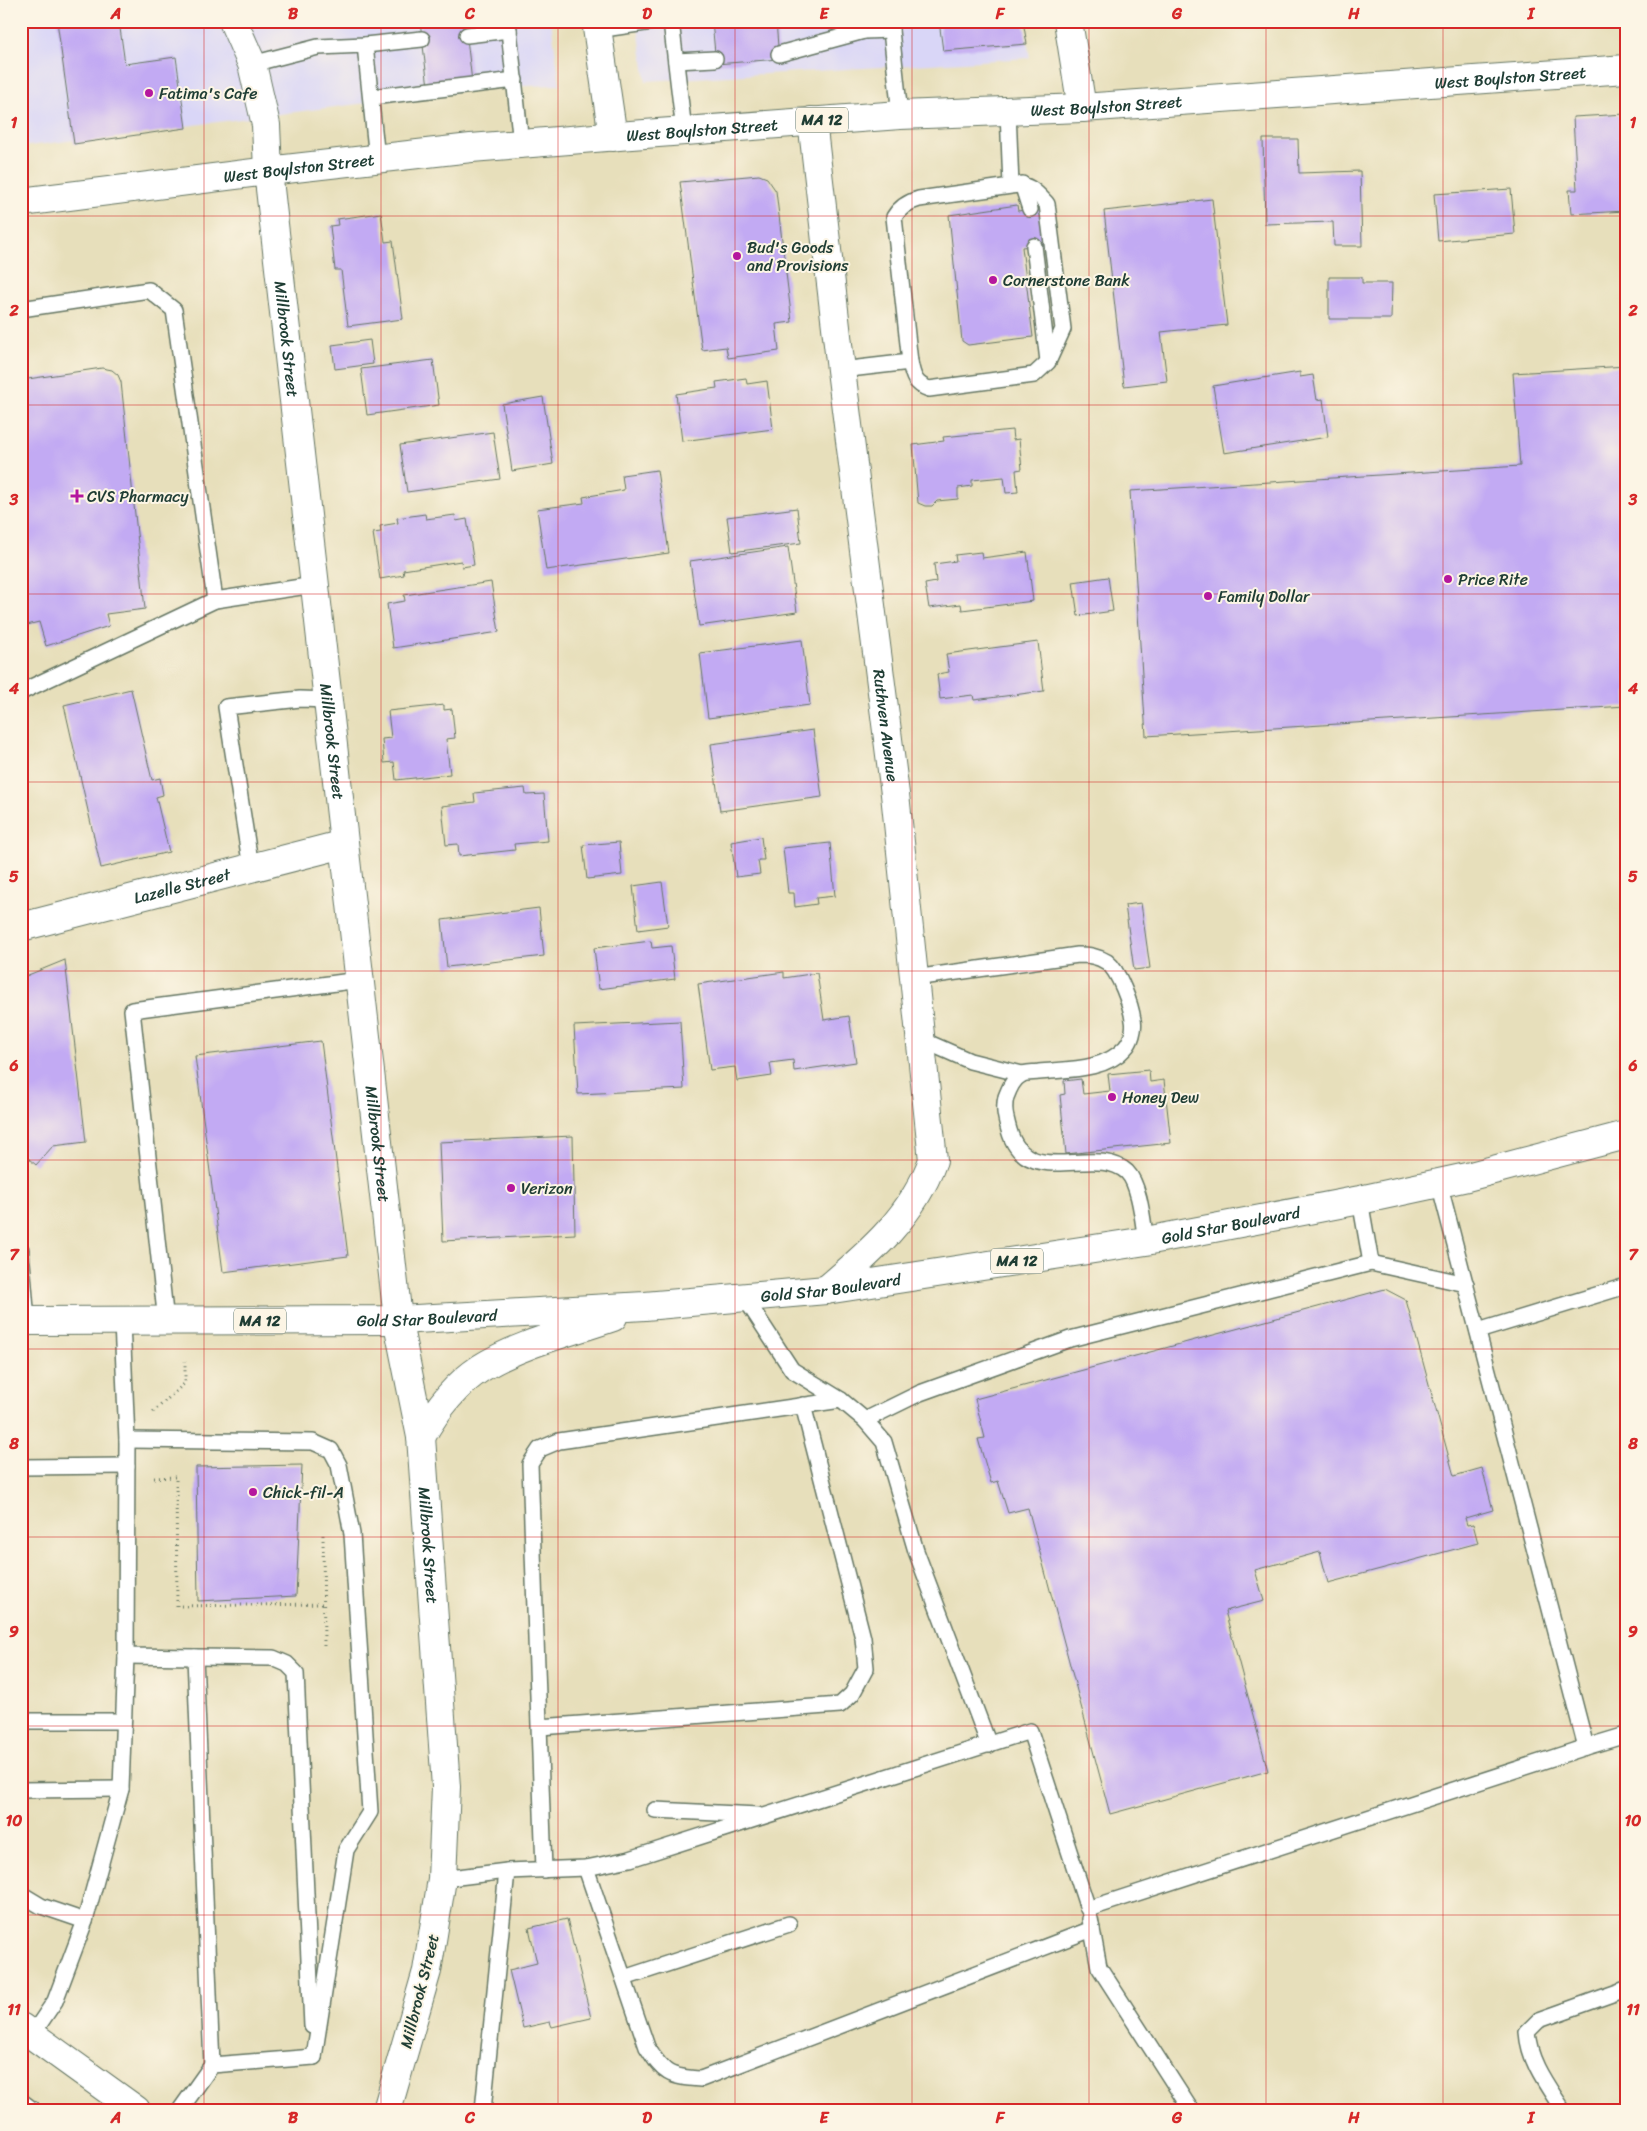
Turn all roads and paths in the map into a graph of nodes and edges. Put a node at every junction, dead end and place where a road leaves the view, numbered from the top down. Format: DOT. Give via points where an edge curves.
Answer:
graph roads {
  1 [pos="233,21"];
  2 [pos="659,21"];
  3 [pos="671,21"];
  4 [pos="832,21"];
  5 [pos="1068,21"];
  6 [pos="509,25"];
  7 [pos="596,26"];
  8 [pos="891,26"];
  9 [pos="864,31"];
  10 [pos="466,35"];
  11 [pos="422,39"];
  12 [pos="365,45"];
  13 [pos="779,54"];
  14 [pos="715,58"];
  15 [pos="676,61"];
  16 [pos="252,64"];
  17 [pos="1626,69"];
  18 [pos="515,80"];
  19 [pos="372,97"];
  20 [pos="1082,108"];
  21 [pos="1008,111"];
  22 [pos="900,115"];
  23 [pos="812,121"];
  24 [pos="684,131"];
  25 [pos="613,137"];
  26 [pos="521,144"];
  27 [pos="377,159"];
  28 [pos="268,171"];
  29 [pos="1016,185"];
  30 [pos="21,202"];
  31 [pos="1030,209"];
  32 [pos="1034,246"];
  33 [pos="21,308"];
  34 [pos="910,362"];
  35 [pos="1048,362"];
  36 [pos="841,370"];
  37 [pos="314,585"];
  38 [pos="215,600"];
  39 [pos="21,692"];
  40 [pos="327,700"];
  41 [pos="344,844"];
  42 [pos="251,868"];
  43 [pos="21,927"];
  44 [pos="914,978"];
  45 [pos="359,980"];
  46 [pos="920,1039"];
  47 [pos="1022,1074"];
  48 [pos="1626,1135"];
  49 [pos="1440,1183"];
  50 [pos="1360,1200"];
  51 [pos="1146,1241"];
  52 [pos="21,1250"];
  53 [pos="1371,1263"];
  54 [pos="1466,1284"];
  55 [pos="1625,1289"];
  56 [pos="826,1290"];
  57 [pos="745,1298"];
  58 [pos="645,1306"];
  59 [pos="398,1320"];
  60 [pos="24,1321"];
  61 [pos="122,1322"];
  62 [pos="166,1322"];
  63 [pos="1478,1331"];
  64 [pos="185,1362"];
  65 [pos="841,1400"];
  66 [pos="803,1405"];
  67 [pos="865,1420"];
  68 [pos="421,1437"];
  69 [pos="127,1440"];
  70 [pos="154,1441"];
  71 [pos="21,1466"];
  72 [pos="127,1466"];
  73 [pos="323,1526"];
  74 [pos="324,1604"];
  75 [pos="324,1647"];
  76 [pos="126,1656"];
  77 [pos="196,1657"];
  78 [pos="21,1721"];
  79 [pos="123,1721"];
  80 [pos="540,1727"];
  81 [pos="1626,1735"];
  82 [pos="988,1745"];
  83 [pos="1586,1747"];
  84 [pos="121,1789"];
  85 [pos="21,1790"];
  86 [pos="655,1810"];
  87 [pos="769,1815"];
  88 [pos="586,1868"];
  89 [pos="544,1870"];
  90 [pos="507,1872"];
  91 [pos="442,1879"];
  92 [pos="21,1894"];
  93 [pos="1088,1909"];
  94 [pos="85,1921"];
  95 [pos="789,1924"];
  96 [pos="1092,1929"];
  97 [pos="624,1978"];
  98 [pos="1626,1989"];
  99 [pos="26,2031"];
  100 [pos="314,2058"];
  101 [pos="212,2065"];
  102 [pos="21,2101"];
  103 [pos="122,2106"];
  104 [pos="33,2110"];
  105 [pos="180,2110"];
  106 [pos="387,2110"];
  107 [pos="483,2110"];
  108 [pos="1191,2110"];
  109 [pos="1563,2110"];
  1 -- 16 [label="main road, Millbrook Street"];
  2 -- 7 [label="lane"];
  3 -- 15 [label="lane"];
  4 -- 9 [label="lane"];
  5 -- 20 [label="main road"];
  6 -- 10 [label="lane"];
  6 -- 18 [label="lane"];
  7 -- 25 [label="main road"];
  8 -- 9 [label="lane"];
  8 -- 22 [label="lane"];
  9 -- 13 [label="lane"];
  11 -- 12 [label="lane"];
  12 -- 16 [label="lane" via="318,47"];
  12 -- 19 [label="lane"];
  14 -- 15 [label="lane"];
  15 -- 24 [label="lane"];
  16 -- 28 [label="main road, Millbrook Street" via="266,125"];
  17 -- 20 [label="main road, West Boylston Street / MA 12"];
  18 -- 19 [label="lane"];
  18 -- 26 [label="lane"];
  19 -- 27 [label="lane"];
  20 -- 21 [label="main road, West Boylston Street / MA 12"];
  21 -- 22 [label="main road, West Boylston Street / MA 12"];
  21 -- 29 [label="lane"];
  22 -- 23 [label="main road, West Boylston Street / MA 12"];
  23 -- 24 [label="main road, West Boylston Street / MA 12"];
  23 -- 36 [label="main road, Ruthven Avenue"];
  24 -- 25 [label="main road, West Boylston Street / MA 12"];
  25 -- 26 [label="main road, West Boylston Street / MA 12"];
  26 -- 27 [label="main road, West Boylston Street / MA 12"];
  27 -- 28 [label="main road, West Boylston Street / MA 12"];
  28 -- 30 [label="main road, West Boylston Street / MA 12"];
  28 -- 37 [label="main road, Millbrook Street"];
  29 -- 31 [label="lane"];
  29 -- 34 [label="lane" via="920,199 898,210 894,217"];
  29 -- 35 [label="lane" via="1034,189 1047,204 1063,329"];
  32 -- 35 [label="lane"];
  33 -- 38 [label="lane" via="150,290 174,310"];
  34 -- 35 [label="lane" via="913,379 929,389 1034,375"];
  34 -- 36 [label="lane"];
  36 -- 44 [label="main road, Ruthven Avenue" via="895,794"];
  37 -- 38 [label="lane"];
  37 -- 40 [label="main road, Millbrook Street"];
  38 -- 39 [label="lane"];
  40 -- 41 [label="main road, Millbrook Street"];
  40 -- 42 [label="lane" via="300,699 226,708"];
  41 -- 42 [label="main road, Lazelle Street"];
  41 -- 45 [label="main road, Millbrook Street"];
  42 -- 43 [label="main road, Lazelle Street"];
  44 -- 46 [label="main road, Ruthven Avenue"];
  44 -- 47 [label="lane" via="1078,955 1095,956 1108,963 1119,978 1134,1021 1132,1036 1125,1048 1108,1061 1090,1066"];
  45 -- 59 [label="main road, Millbrook Street"];
  45 -- 62 [label="lane" via="132,1010"];
  46 -- 47 [label="lane" via="970,1061"];
  46 -- 56 [label="main road, Ruthven Avenue" via="932,1160 930,1167 896,1225 875,1248"];
  47 -- 51 [label="lane" via="1012,1082 1006,1097 1004,1113 1012,1142 1022,1153 1038,1161 1057,1164 1090,1162 1116,1165 1122,1169 1136,1190"];
  48 -- 49 [label="main road, Gold Star Boulevard / MA 12"];
  49 -- 50 [label="main road, Gold Star Boulevard / MA 12"];
  49 -- 54 [label="lane"];
  50 -- 51 [label="main road, Gold Star Boulevard / MA 12"];
  50 -- 53 [label="lane"];
  51 -- 56 [label="main road, Gold Star Boulevard / MA 12"];
  52 -- 60 [label="lane"];
  53 -- 54 [label="lane"];
  53 -- 67 [label="lane" via="1070,1339 920,1393"];
  54 -- 63 [label="lane"];
  55 -- 63 [label="lane"];
  56 -- 57 [label="main road, Gold Star Boulevard / MA 12"];
  57 -- 58 [label="main road, Gold Star Boulevard / MA 12"];
  57 -- 65 [label="lane" via="792,1370"];
  58 -- 59 [label="main road, Gold Star Boulevard / MA 12"];
  58 -- 68 [label="main road" via="507,1354 480,1369 447,1398"];
  59 -- 62 [label="main road, Gold Star Boulevard / MA 12"];
  59 -- 68 [label="main road, Millbrook Street"];
  60 -- 61 [label="main road, Gold Star Boulevard / MA 12"];
  61 -- 62 [label="main road, Gold Star Boulevard / MA 12"];
  61 -- 69 [label="lane"];
  63 -- 83 [label="lane"];
  64 -- 70 [label="path" via="185,1383 153,1411"];
  65 -- 66 [label="lane"];
  65 -- 67 [label="lane"];
  66 -- 80 [label="lane" via="559,1441 540,1449 530,1464"];
  66 -- 80 [label="lane" via="863,1638 866,1668 852,1694 840,1705"];
  67 -- 82 [label="lane" via="884,1442 916,1551"];
  68 -- 91 [label="main road, Millbrook Street" via="446,1787"];
  69 -- 70 [label="lane"];
  69 -- 72 [label="lane"];
  70 -- 74 [label="path" via="154,1478 176,1477 177,1606"];
  70 -- 100 [label="lane" via="313,1442 330,1450 339,1465 352,1534 370,1812 346,1850"];
  71 -- 72 [label="lane"];
  72 -- 76 [label="lane"];
  73 -- 74 [label="path"];
  74 -- 75 [label="path"];
  76 -- 77 [label="lane"];
  76 -- 79 [label="lane"];
  77 -- 100 [label="lane" via="273,1658 287,1664 296,1673"];
  77 -- 101 [label="lane"];
  78 -- 79 [label="lane"];
  79 -- 84 [label="lane"];
  80 -- 89 [label="lane"];
  81 -- 83 [label="lane"];
  82 -- 87 [label="lane"];
  82 -- 93 [label="lane" via="1030,1731"];
  83 -- 93 [label="lane"];
  84 -- 85 [label="lane"];
  84 -- 94 [label="lane"];
  86 -- 87 [label="lane"];
  87 -- 88 [label="lane" via="630,1860"];
  88 -- 89 [label="lane"];
  88 -- 97 [label="lane"];
  89 -- 90 [label="lane"];
  90 -- 91 [label="lane"];
  90 -- 107 [label="lane"];
  91 -- 106 [label="main road, Millbrook Street" via="427,1971"];
  92 -- 94 [label="lane" via="41,1906"];
  93 -- 96 [label="lane"];
  94 -- 99 [label="lane" via="55,2001"];
  95 -- 97 [label="lane"];
  96 -- 97 [label="lane" via="701,2079 676,2077 658,2065 647,2047"];
  96 -- 108 [label="lane" via="1099,1966"];
  98 -- 109 [label="lane" via="1538,2020 1527,2032 1528,2047 1535,2065"];
  99 -- 103 [label="main road"];
  100 -- 101 [label="lane"];
  101 -- 105 [label="lane"];
  102 -- 104 [label="lane"];
}
